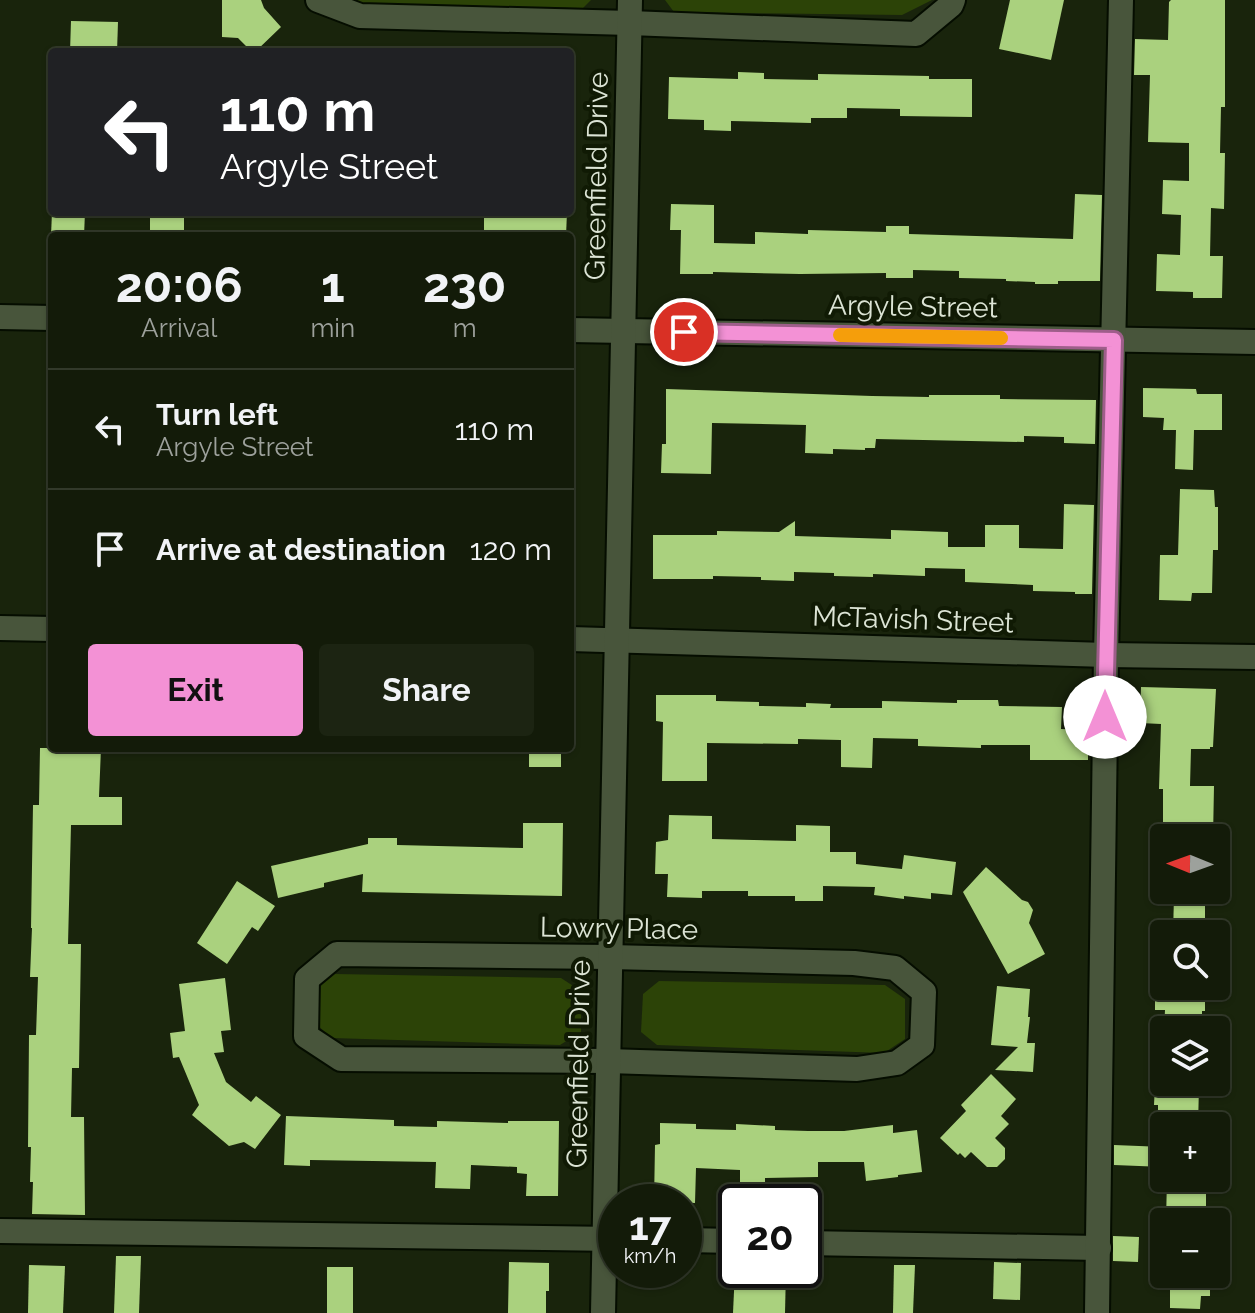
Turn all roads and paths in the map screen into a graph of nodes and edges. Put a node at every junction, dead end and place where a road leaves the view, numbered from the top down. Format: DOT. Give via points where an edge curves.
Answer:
graph roads {
  1 [pos="318,0"];
  2 [pos="953,0"];
  3 [pos="1121,0"];
  4 [pos="630,12"];
  5 [pos="0,317"];
  6 [pos="48,318"];
  7 [pos="574,330"];
  8 [pos="623,331"];
  9 [pos="1114,340"];
  10 [pos="1255,342"];
  11 [pos="0,628"];
  12 [pos="48,629"];
  13 [pos="574,639"];
  14 [pos="616,639"];
  15 [pos="1106,655"];
  16 [pos="1255,657"];
  17 [pos="610,957"];
  18 [pos="608,1061"];
  19 [pos="610,1184"];
  20 [pos="0,1231"];
  21 [pos="598,1239"];
  22 [pos="822,1243"];
  23 [pos="1099,1248"];
  24 [pos="606,1288"];
  25 [pos="603,1313"];
  26 [pos="1097,1313"];
  1 -- 4 [label="street" via="360,16"];
  2 -- 4 [label="street" via="916,34"];
  3 -- 9 [label="street"];
  4 -- 8 [label="street, Greenfield Drive"];
  5 -- 6 [label="street"];
  7 -- 8 [label="street, Argyle Street"];
  8 -- 9 [label="street, Argyle Street"];
  8 -- 14 [label="street, Greenfield Drive"];
  9 -- 10 [label="street, Argyle Street"];
  9 -- 15 [label="street"];
  11 -- 12 [label="street"];
  13 -- 14 [label="street, McTavish Street"];
  14 -- 15 [label="street, McTavish Street"];
  14 -- 17 [label="street, Greenfield Drive"];
  15 -- 16 [label="street, McTavish Street"];
  15 -- 23 [label="street"];
  17 -- 18 [label="street, Greenfield Drive"];
  17 -- 18 [label="street, Lowry Place" via="337,954 307,979 306,1036 341,1059"];
  17 -- 18 [label="street, Lowry Place" via="881,966 895,968 924,992 922,1045 897,1063 857,1069"];
  18 -- 19 [label="street, Greenfield Drive"];
  20 -- 21 [label="street"];
  22 -- 23 [label="street"];
  23 -- 26 [label="street"];
  24 -- 25 [label="street, Greenfield Drive"];
}
